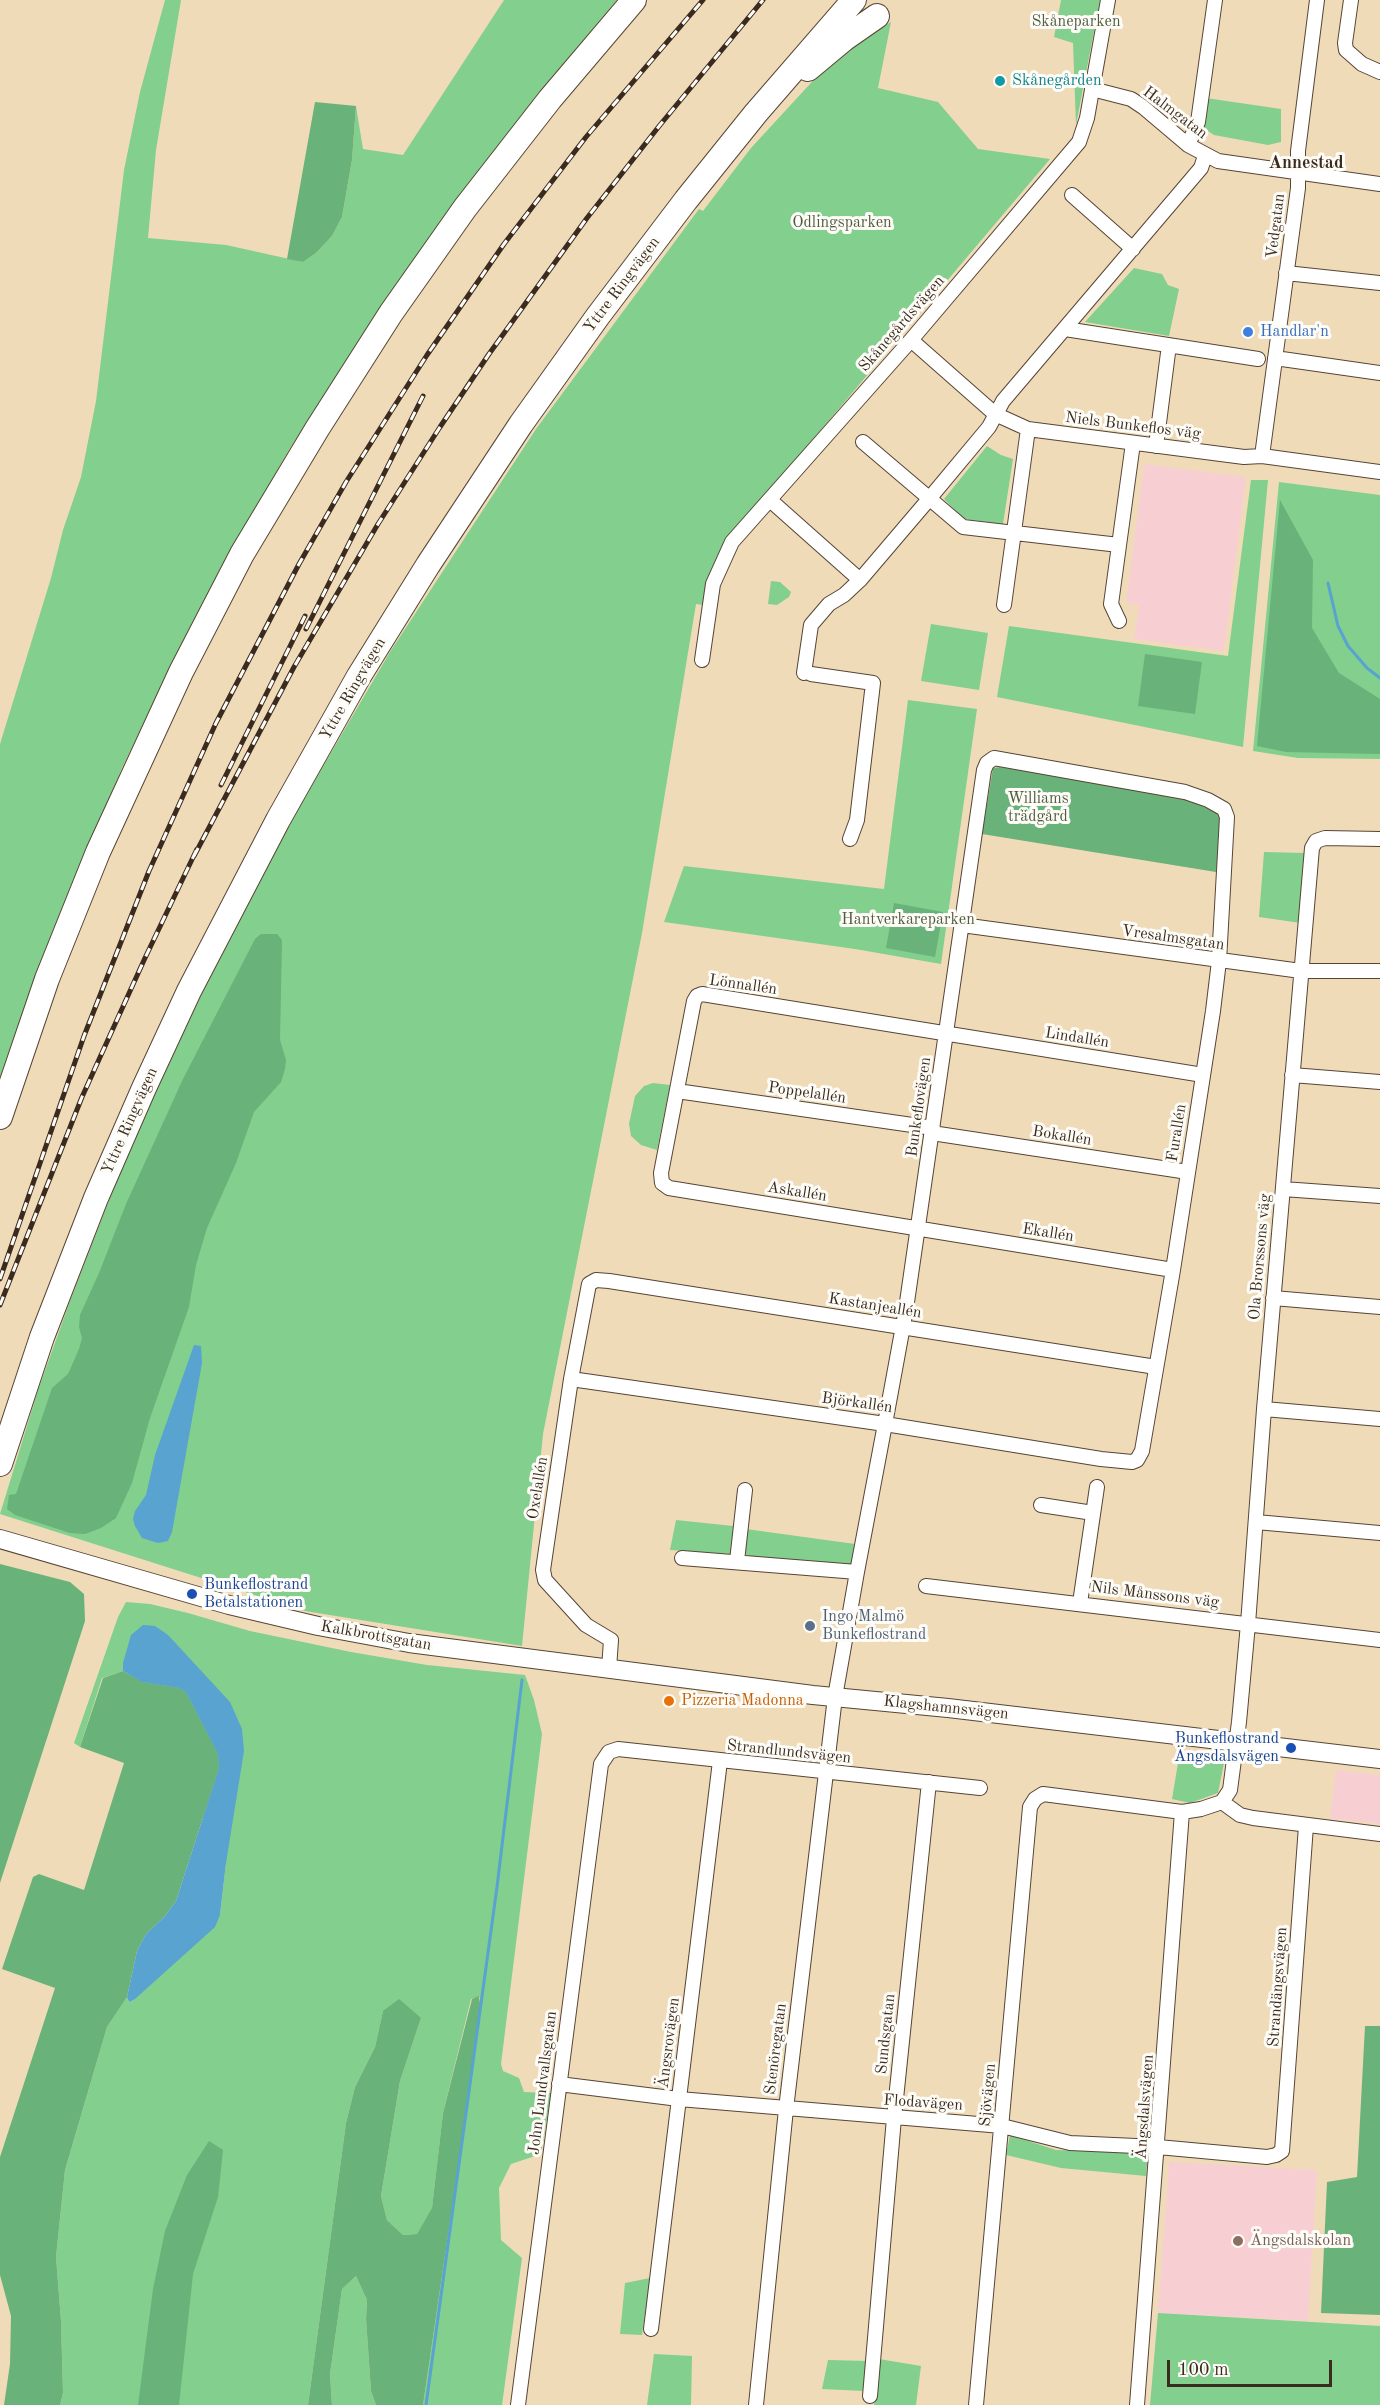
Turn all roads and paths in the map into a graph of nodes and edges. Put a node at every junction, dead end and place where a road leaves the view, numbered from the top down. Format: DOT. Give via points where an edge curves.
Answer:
graph roads {
  1 [pos="634,0"];
  2 [pos="854,0"];
  3 [pos="1108,0"];
  4 [pos="1215,0"];
  5 [pos="1317,0"];
  6 [pos="1351,0"];
  7 [pos="877,16"];
  8 [pos="1380,72"];
  9 [pos="1092,89"];
  10 [pos="756,113"];
  11 [pos="1188,145"];
  12 [pos="1205,156"];
  13 [pos="1297,171"];
  14 [pos="1380,184"];
  15 [pos="1072,195"];
  16 [pos="1133,249"];
  17 [pos="1286,273"];
  18 [pos="1380,283"];
  19 [pos="1065,330"];
  20 [pos="911,340"];
  21 [pos="1169,345"];
  22 [pos="1275,358"];
  23 [pos="1258,359"];
  24 [pos="1380,373"];
  25 [pos="995,414"];
  26 [pos="1028,429"];
  27 [pos="862,442"];
  28 [pos="1132,443"];
  29 [pos="1156,446"];
  30 [pos="1262,456"];
  31 [pos="1380,472"];
  32 [pos="929,499"];
  33 [pos="770,500"];
  34 [pos="1014,533"];
  35 [pos="1119,545"];
  36 [pos="860,580"];
  37 [pos="1004,605"];
  38 [pos="1119,621"];
  39 [pos="702,660"];
  40 [pos="1224,809"];
  41 [pos="850,839"];
  42 [pos="1380,839"];
  43 [pos="962,925"];
  44 [pos="1219,961"];
  45 [pos="1301,971"];
  46 [pos="1380,971"];
  47 [pos="946,1034"];
  48 [pos="1203,1075"];
  49 [pos="1292,1075"];
  50 [pos="1380,1082"];
  51 [pos="677,1090"];
  52 [pos="0,1117"];
  53 [pos="932,1130"];
  54 [pos="1188,1172"];
  55 [pos="669,1188"];
  56 [pos="1283,1189"];
  57 [pos="1380,1196"];
  58 [pos="919,1228"];
  59 [pos="1173,1270"];
  60 [pos="589,1284"];
  61 [pos="1273,1298"];
  62 [pos="1380,1307"];
  63 [pos="903,1326"];
  64 [pos="1156,1367"];
  65 [pos="571,1379"];
  66 [pos="1264,1409"];
  67 [pos="1380,1419"];
  68 [pos="885,1424"];
  69 [pos="1137,1460"];
  70 [pos="0,1464"];
  71 [pos="1097,1487"];
  72 [pos="745,1490"];
  73 [pos="1041,1505"];
  74 [pos="1093,1513"];
  75 [pos="1256,1522"];
  76 [pos="1380,1533"];
  77 [pos="0,1539"];
  78 [pos="682,1558"];
  79 [pos="737,1561"];
  80 [pos="857,1572"];
  81 [pos="926,1586"];
  82 [pos="1080,1603"];
  83 [pos="1248,1624"];
  84 [pos="1380,1640"];
  85 [pos="511,1656"];
  86 [pos="609,1669"];
  87 [pos="835,1697"];
  88 [pos="1236,1741"];
  89 [pos="1380,1759"];
  90 [pos="720,1761"];
  91 [pos="600,1764"];
  92 [pos="825,1773"];
  93 [pos="929,1782"];
  94 [pos="980,1788"];
  95 [pos="1222,1802"];
  96 [pos="1182,1812"];
  97 [pos="1306,1826"];
  98 [pos="1380,1834"];
  99 [pos="559,2084"];
  100 [pos="679,2099"];
  101 [pos="786,2109"];
  102 [pos="894,2118"];
  103 [pos="1002,2126"];
  104 [pos="1158,2147"];
  105 [pos="1282,2151"];
  106 [pos="651,2329"];
  107 [pos="870,2396"];
  108 [pos="518,2405"];
  109 [pos="756,2405"];
  110 [pos="976,2405"];
  111 [pos="1137,2405"];
  1 -- 52 [label="highway" via="465,208 317,429 242,554 176,682 98,852 47,980"];
  2 -- 10 [label="highway, Yttre Ringvägen"];
  3 -- 9 [label="street, Skånegårdsvägen"];
  4 -- 11 [label="street" via="1198,122"];
  5 -- 13 [label="street, Vedgatan"];
  6 -- 8 [label="street" via="1346,50 1362,64"];
  7 -- 10 [label="highway"];
  9 -- 11 [label="street, Halmgatan" via="1131,99"];
  9 -- 20 [label="street, Skånegårdsvägen" via="1079,142"];
  10 -- 70 [label="highway, Yttre Ringvägen" via="672,218 521,424 359,676 284,810 189,991 96,1198 42,1337"];
  11 -- 12 [label="street, Halmgatan"];
  12 -- 13 [label="street, Halmgatan"];
  12 -- 16 [label="street" via="1201,168"];
  13 -- 14 [label="street, Halmgatan"];
  13 -- 17 [label="street, Vedgatan"];
  15 -- 16 [label="street"];
  16 -- 19 [label="street"];
  17 -- 18 [label="street"];
  17 -- 22 [label="street, Vedgatan"];
  19 -- 21 [label="street"];
  19 -- 25 [label="street"];
  20 -- 25 [label="street, Niels Bunkeflos väg"];
  20 -- 33 [label="street, Skånegårdsvägen"];
  21 -- 23 [label="street"];
  21 -- 29 [label="street"];
  22 -- 24 [label="street"];
  22 -- 30 [label="street, Vedgatan"];
  25 -- 26 [label="street, Niels Bunkeflos väg"];
  25 -- 32 [label="street"];
  26 -- 28 [label="street, Niels Bunkeflos väg"];
  26 -- 34 [label="street"];
  27 -- 32 [label="street"];
  28 -- 29 [label="street, Niels Bunkeflos väg"];
  28 -- 35 [label="street"];
  29 -- 30 [label="street, Niels Bunkeflos väg"];
  30 -- 31 [label="street, Niels Bunkeflos väg"];
  32 -- 34 [label="street" via="963,527"];
  32 -- 36 [label="street"];
  33 -- 36 [label="street"];
  33 -- 39 [label="street, Skånegårdsvägen" via="732,542 714,584"];
  34 -- 35 [label="street"];
  34 -- 37 [label="street"];
  35 -- 38 [label="street" via="1111,604"];
  36 -- 41 [label="street" via="829,604 811,625 808,673 873,683 856,822"];
  40 -- 43 [label="street, Bunkeflovägen" via="1185,792 994,758 984,770"];
  40 -- 44 [label="street, Furallén" via="1227,818"];
  42 -- 45 [label="street, Ola Brorssons väg" via="1316,841 1312,848"];
  43 -- 44 [label="street, Vresalmsgatan"];
  43 -- 47 [label="street, Bunkeflovägen"];
  44 -- 45 [label="street, Vresalmsgatan"];
  44 -- 48 [label="street, Furallén"];
  45 -- 46 [label="street, Vresalmsgatan"];
  45 -- 49 [label="street, Ola Brorssons väg"];
  47 -- 48 [label="street, Lindallén"];
  47 -- 51 [label="street, Lönnallén" via="702,994 694,1001"];
  47 -- 53 [label="street, Bunkeflovägen"];
  48 -- 54 [label="street, Furallén"];
  49 -- 50 [label="street"];
  49 -- 56 [label="street, Ola Brorssons väg"];
  51 -- 53 [label="street, Poppelallén"];
  51 -- 55 [label="street, Lönnallén" via="661,1173 662,1183"];
  53 -- 54 [label="street, Bokallén"];
  53 -- 58 [label="street, Bunkeflovägen"];
  54 -- 59 [label="street, Furallén"];
  55 -- 58 [label="street, Askallén"];
  56 -- 57 [label="street"];
  56 -- 61 [label="street, Ola Brorssons väg"];
  58 -- 59 [label="street, Ekallén"];
  58 -- 63 [label="street, Bunkeflovägen"];
  59 -- 64 [label="street, Furallén"];
  60 -- 63 [label="street, Kastanjeallén" via="609,1281"];
  60 -- 65 [label="street, Oxelallén"];
  61 -- 62 [label="street"];
  61 -- 66 [label="street, Ola Brorssons väg"];
  63 -- 64 [label="street, Kastanjeallén"];
  63 -- 68 [label="street, Bunkeflovägen"];
  64 -- 69 [label="street, Furallén" via="1142,1451"];
  65 -- 68 [label="street, Björkallén"];
  65 -- 86 [label="street, Oxelallén" via="543,1570 545,1580 586,1625 611,1640"];
  66 -- 67 [label="street"];
  66 -- 75 [label="street, Ola Brorssons väg"];
  68 -- 69 [label="street, Björkallén" via="1101,1459"];
  68 -- 80 [label="street, Bunkeflovägen"];
  71 -- 74 [label="street"];
  72 -- 79 [label="street"];
  73 -- 74 [label="street"];
  74 -- 82 [label="street"];
  75 -- 76 [label="street"];
  75 -- 83 [label="street, Ola Brorssons väg"];
  77 -- 85 [label="street, Kalkbrottsgatan" via="229,1605 318,1626"];
  78 -- 79 [label="street"];
  79 -- 80 [label="street"];
  80 -- 87 [label="street, Bunkeflovägen"];
  81 -- 82 [label="street, Nils Månssons väg"];
  82 -- 83 [label="street, Nils Månssons väg"];
  83 -- 84 [label="street, Nils Månssons väg"];
  83 -- 88 [label="street, Ola Brorssons väg"];
  85 -- 86 [label="street, Klagshamnsvägen"];
  86 -- 87 [label="street, Klagshamnsvägen"];
  87 -- 88 [label="street, Klagshamnsvägen"];
  87 -- 92 [label="street, Stenöregatan"];
  88 -- 89 [label="street, Klagshamnsvägen"];
  88 -- 95 [label="street, Ola Brorssons väg" via="1230,1790"];
  90 -- 91 [label="street, Strandlundsvägen" via="618,1749 609,1752"];
  90 -- 92 [label="street, Strandlundsvägen"];
  90 -- 100 [label="street, Ängsrovägen"];
  91 -- 99 [label="street, John Lundvallsgatan"];
  92 -- 93 [label="street, Strandlundsvägen"];
  92 -- 101 [label="street, Stenöregatan"];
  93 -- 94 [label="street, Strandlundsvägen"];
  93 -- 102 [label="street, Sundsgatan"];
  95 -- 96 [label="street"];
  95 -- 97 [label="street" via="1240,1815"];
  96 -- 103 [label="street, Sjövägen" via="1043,1794 1030,1807"];
  96 -- 104 [label="street, Ängsdalsvägen"];
  97 -- 98 [label="street"];
  97 -- 105 [label="street, Strandängsvägen"];
  99 -- 100 [label="street, Flodavägen"];
  99 -- 108 [label="street, John Lundvallsgatan"];
  100 -- 101 [label="street, Flodavägen"];
  100 -- 106 [label="street, Ängsrovägen"];
  101 -- 102 [label="street, Flodavägen"];
  101 -- 109 [label="street, Stenöregatan"];
  102 -- 103 [label="street, Flodavägen"];
  102 -- 107 [label="street, Sundsgatan"];
  103 -- 104 [label="street, Flodavägen" via="1070,2143"];
  103 -- 110 [label="street, Sjövägen"];
  104 -- 105 [label="street, Flodavägen" via="1267,2157"];
  104 -- 111 [label="street, Ängsdalsvägen"];
}
